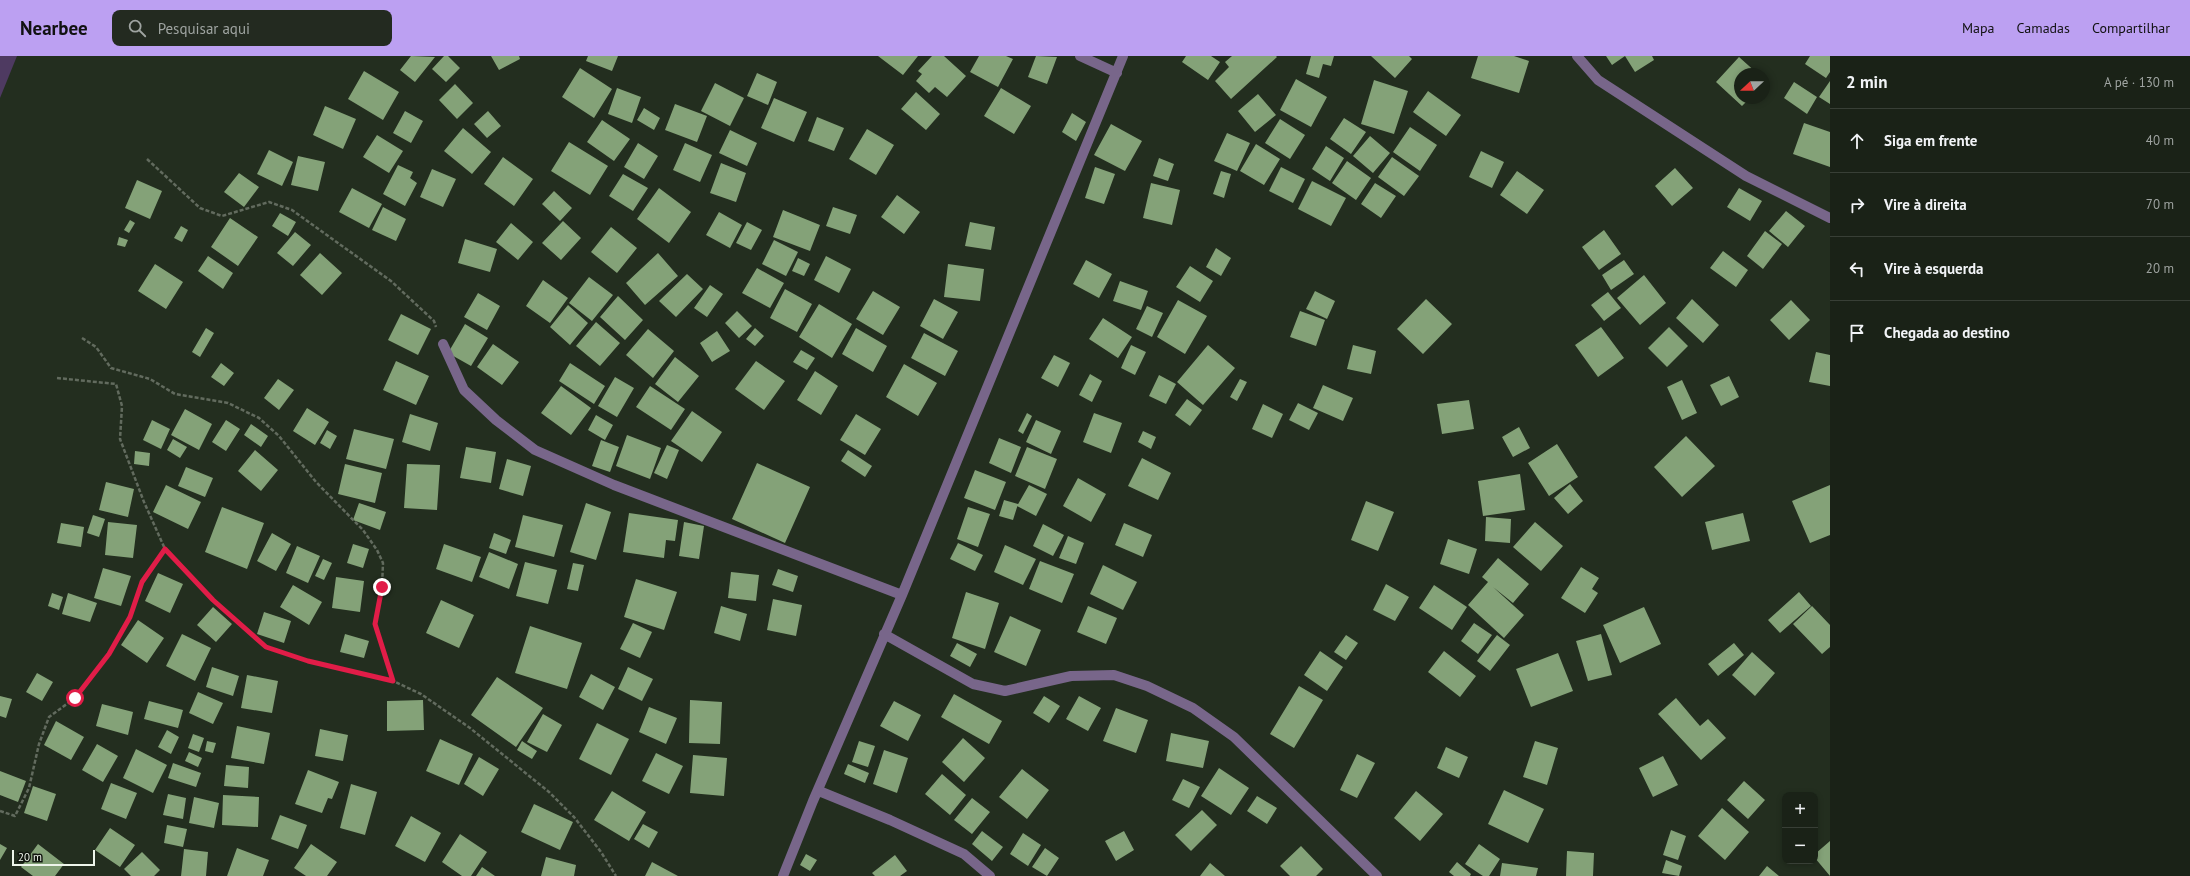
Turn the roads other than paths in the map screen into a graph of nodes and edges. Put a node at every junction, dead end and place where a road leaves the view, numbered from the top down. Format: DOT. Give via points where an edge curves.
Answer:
graph roads {
  1 [pos="1080,56"];
  2 [pos="1123,56"];
  3 [pos="1577,56"];
  4 [pos="1117,73"];
  5 [pos="1830,218"];
  6 [pos="443,344"];
  7 [pos="902,595"];
  8 [pos="884,634"];
  9 [pos="819,791"];
  10 [pos="784,876"];
  11 [pos="990,876"];
  12 [pos="1377,876"];
  1 -- 4 [label="street"];
  2 -- 4 [label="street"];
  3 -- 5 [label="street" via="1598,80 1739,172"];
  4 -- 7 [label="street"];
  6 -- 7 [label="street" via="464,390 496,420 535,450 614,485"];
  7 -- 8 [label="street"];
  8 -- 9 [label="street"];
  8 -- 12 [label="street" via="973,684 1005,690 1071,676 1114,674 1147,686 1193,708 1234,737"];
  9 -- 10 [label="street"];
  9 -- 11 [label="street" via="964,854"];
}
